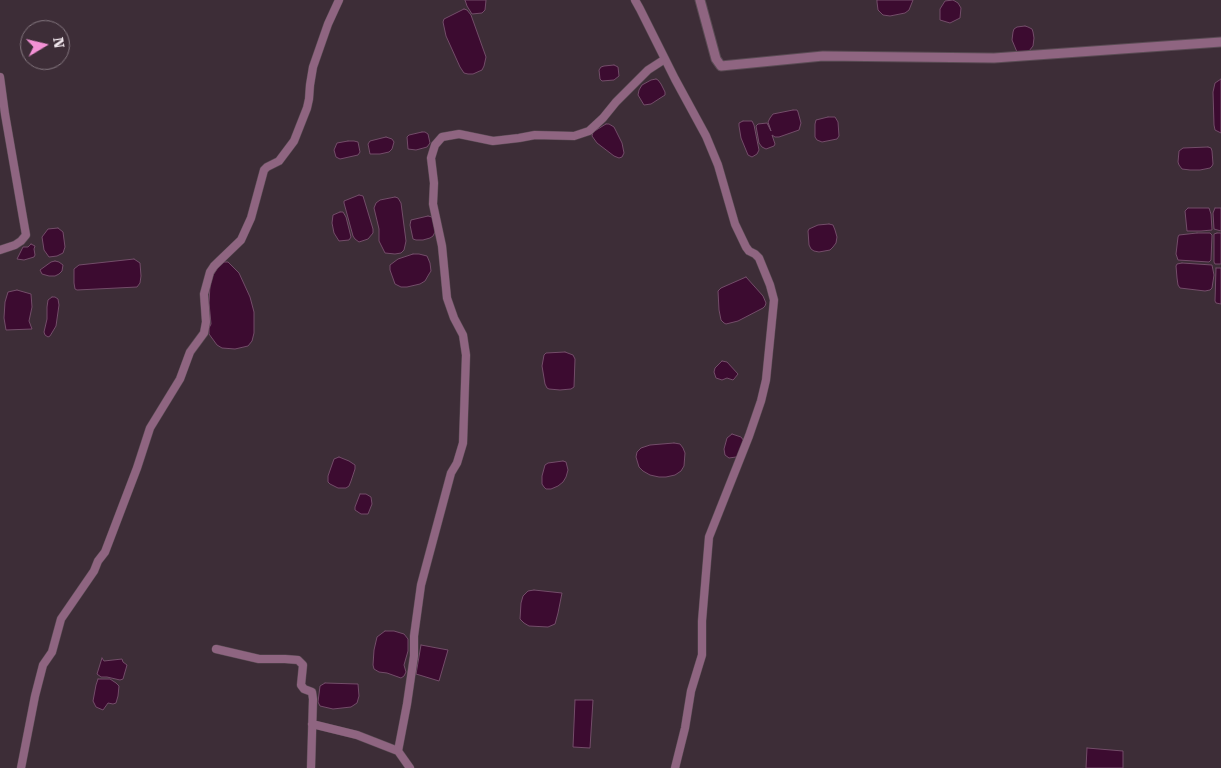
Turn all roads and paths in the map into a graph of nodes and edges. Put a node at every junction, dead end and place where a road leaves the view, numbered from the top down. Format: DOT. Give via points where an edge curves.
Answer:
graph roads {
  1 [pos="339,0"];
  2 [pos="634,0"];
  3 [pos="700,0"];
  4 [pos="1221,42"];
  5 [pos="665,59"];
  6 [pos="0,77"];
  7 [pos="0,250"];
  8 [pos="216,649"];
  9 [pos="312,724"];
  10 [pos="398,751"];
  11 [pos="21,768"];
  12 [pos="311,768"];
  13 [pos="410,768"];
  14 [pos="675,768"];
  1 -- 11 [label="street" via="313,67 307,108 294,141 279,161 264,170 251,218 240,240 210,272 204,294 204,333 190,352 180,379 150,428 105,552 61,619 52,652 43,665"];
  2 -- 5 [label="street"];
  3 -- 4 [label="street" via="716,59 722,66 824,56 994,58"];
  5 -- 10 [label="street" via="648,70 589,130 574,136 535,135 493,142 458,134 442,137 435,145 431,158 433,204 442,246 447,298 463,335 466,355 463,443 451,473 421,585 414,656"];
  5 -- 14 [label="street" via="706,136 735,224 746,247 759,258 774,300 761,401 709,538 702,655"];
  6 -- 7 [label="street" via="26,235 21,241"];
  8 -- 9 [label="street" via="259,659 298,660 303,665 301,685 312,692"];
  9 -- 10 [label="street" via="357,735"];
  9 -- 12 [label="street"];
  10 -- 13 [label="street"];
}
